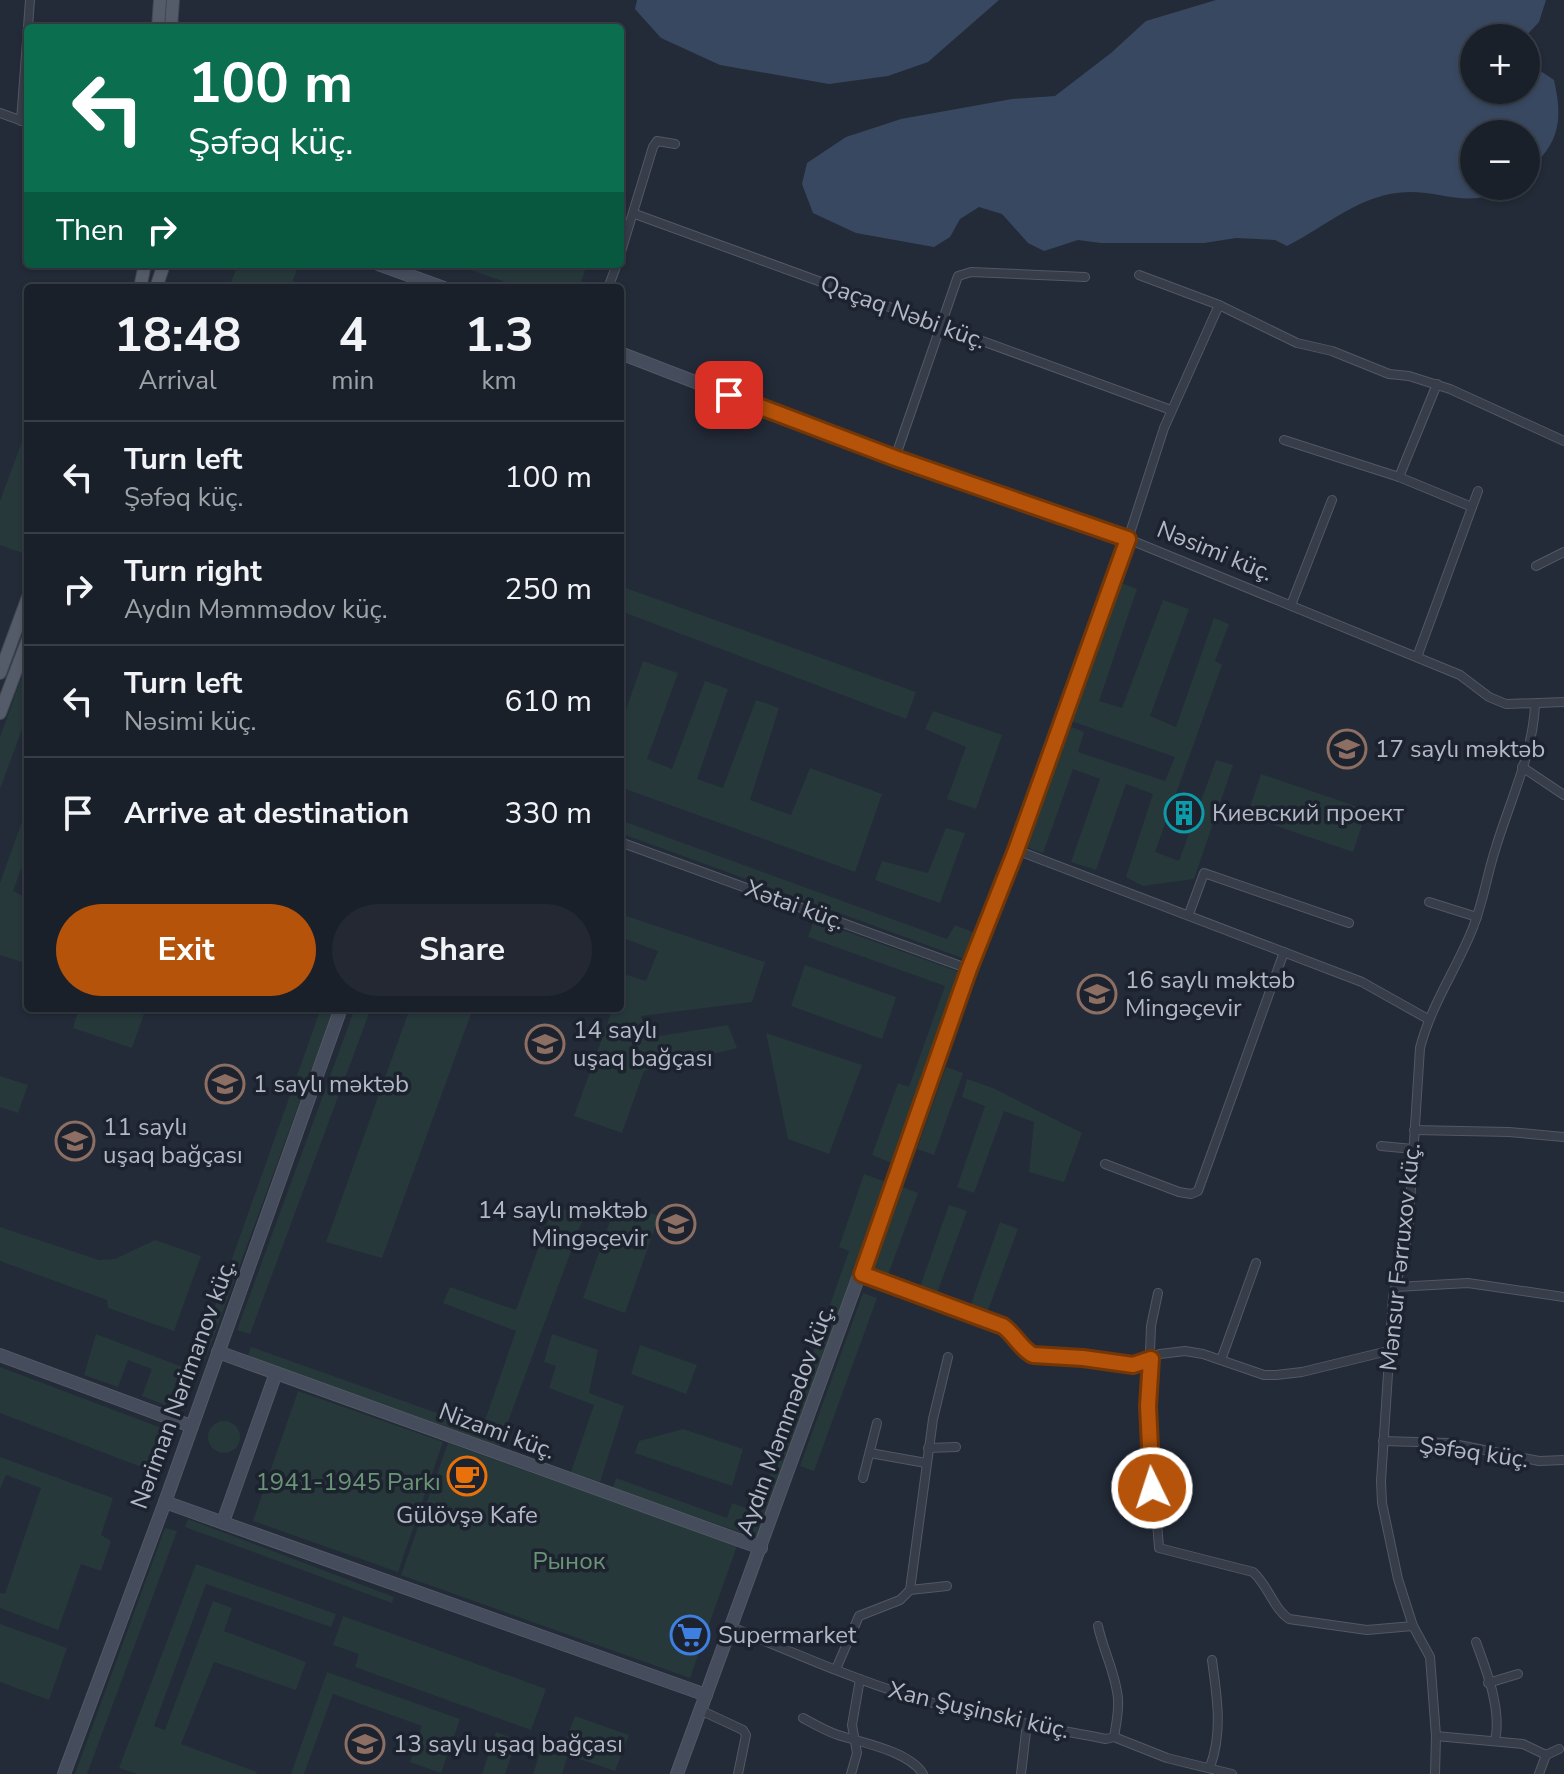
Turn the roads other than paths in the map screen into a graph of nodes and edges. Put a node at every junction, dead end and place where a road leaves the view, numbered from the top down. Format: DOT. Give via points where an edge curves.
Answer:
graph roads {
  1 [pos="30,0"];
  2 [pos="160,0"];
  3 [pos="173,0"];
  4 [pos="29,24"];
  5 [pos="158,24"];
  6 [pos="171,24"];
  7 [pos="0,113"];
  8 [pos="24,122"];
  9 [pos="675,144"];
  10 [pos="635,214"];
  11 [pos="624,244"];
  12 [pos="389,268"];
  13 [pos="1139,275"];
  14 [pos="1085,277"];
  15 [pos="433,284"];
  16 [pos="1219,305"];
  17 [pos="942,327"];
  18 [pos="624,355"];
  19 [pos="1437,384"];
  20 [pos="1171,410"];
  21 [pos="1284,440"];
  22 [pos="1564,441"];
  23 [pos="895,458"];
  24 [pos="1399,477"];
  25 [pos="1478,491"];
  26 [pos="1332,500"];
  27 [pos="1472,507"];
  28 [pos="1128,539"];
  29 [pos="1564,552"];
  30 [pos="1536,566"];
  31 [pos="1291,605"];
  32 [pos="24,610"];
  33 [pos="24,645"];
  34 [pos="1417,657"];
  35 [pos="4,675"];
  36 [pos="1564,702"];
  37 [pos="1535,705"];
  38 [pos="0,713"];
  39 [pos="1522,767"];
  40 [pos="1564,795"];
  41 [pos="624,843"];
  42 [pos="1016,850"];
  43 [pos="1429,902"];
  44 [pos="1189,914"];
  45 [pos="1477,917"];
  46 [pos="1349,923"];
  47 [pos="1284,952"];
  48 [pos="969,969"];
  49 [pos="340,1012"];
  50 [pos="1428,1019"];
  51 [pos="1414,1130"];
  52 [pos="1564,1137"];
  53 [pos="1381,1146"];
  54 [pos="1413,1149"];
  55 [pos="1105,1164"];
  56 [pos="1256,1263"];
  57 [pos="862,1274"];
  58 [pos="1396,1287"];
  59 [pos="1158,1293"];
  60 [pos="1564,1297"];
  61 [pos="1388,1351"];
  62 [pos="218,1352"];
  63 [pos="0,1355"];
  64 [pos="948,1357"];
  65 [pos="1151,1359"];
  66 [pos="1221,1360"];
  67 [pos="276,1373"];
  68 [pos="877,1423"];
  69 [pos="191,1426"];
  70 [pos="1383,1441"];
  71 [pos="956,1447"];
  72 [pos="928,1448"];
  73 [pos="870,1453"];
  74 [pos="1564,1460"];
  75 [pos="926,1463"];
  76 [pos="863,1478"];
  77 [pos="165,1502"];
  78 [pos="223,1522"];
  79 [pos="761,1548"];
  80 [pos="947,1586"];
  81 [pos="910,1590"];
  82 [pos="1098,1626"];
  83 [pos="1413,1626"];
  84 [pos="731,1627"];
  85 [pos="1476,1642"];
  86 [pos="1212,1660"];
  87 [pos="836,1669"];
  88 [pos="1518,1674"];
  89 [pos="860,1679"];
  90 [pos="1488,1683"];
  91 [pos="706,1695"];
  92 [pos="700,1710"];
  93 [pos="803,1718"];
  94 [pos="1027,1723"];
  95 [pos="1436,1736"];
  96 [pos="1114,1737"];
  97 [pos="855,1739"];
  98 [pos="1495,1741"];
  99 [pos="1559,1749"];
  100 [pos="1546,1755"];
  101 [pos="1210,1767"];
  102 [pos="64,1774"];
  103 [pos="677,1774"];
  104 [pos="738,1774"];
  105 [pos="851,1774"];
  106 [pos="923,1774"];
  107 [pos="1021,1774"];
  108 [pos="1232,1774"];
  109 [pos="1435,1774"];
  110 [pos="1539,1774"];
  1 -- 4 [label="street"];
  2 -- 5 [label="main road"];
  3 -- 6 [label="main road"];
  7 -- 8 [label="street"];
  9 -- 10 [label="street" via="657,141 653,147"];
  10 -- 11 [label="street"];
  10 -- 17 [label="street, Qaçaq Nəbi küç."];
  12 -- 15 [label="street"];
  13 -- 16 [label="street"];
  14 -- 17 [label="street" via="962,273"];
  16 -- 19 [label="street" via="1297,343"];
  16 -- 20 [label="street"];
  17 -- 20 [label="street, Qaçaq Nəbi küç."];
  17 -- 23 [label="street"];
  18 -- 23 [label="street, Nəsimi küç."];
  19 -- 22 [label="street"];
  19 -- 24 [label="street"];
  20 -- 28 [label="street"];
  21 -- 24 [label="street"];
  23 -- 28 [label="street, Nəsimi küç."];
  24 -- 27 [label="street"];
  25 -- 27 [label="street"];
  26 -- 31 [label="street"];
  27 -- 34 [label="street"];
  28 -- 31 [label="street, Nəsimi küç."];
  28 -- 42 [label="street, Aydın Məmmədov küç."];
  29 -- 30 [label="street"];
  31 -- 34 [label="street, Nəsimi küç."];
  32 -- 35 [label="main road"];
  33 -- 35 [label="main road"];
  34 -- 37 [label="street, Nəsimi küç." via="1466,678 1497,701"];
  35 -- 38 [label="main road"];
  36 -- 37 [label="street, Nəsimi küç."];
  37 -- 39 [label="street, Mənsur Fərruxov küç."];
  39 -- 40 [label="street"];
  39 -- 45 [label="street, Mənsur Fərruxov küç."];
  41 -- 48 [label="street, Xətai küç."];
  42 -- 44 [label="street"];
  42 -- 48 [label="street, Aydın Məmmədov küç."];
  43 -- 45 [label="street"];
  44 -- 46 [label="street" via="1204,873"];
  44 -- 47 [label="street"];
  45 -- 50 [label="street, Mənsur Fərruxov küç."];
  47 -- 50 [label="street" via="1362,982"];
  47 -- 55 [label="street" via="1198,1191 1179,1192"];
  48 -- 57 [label="street, Aydın Məmmədov küç."];
  49 -- 62 [label="street, Nəriman Nərimanov küç."];
  50 -- 51 [label="street, Mənsur Fərruxov küç." via="1418,1065"];
  51 -- 52 [label="street"];
  51 -- 54 [label="street, Mənsur Fərruxov küç."];
  53 -- 54 [label="street"];
  54 -- 58 [label="street, Mənsur Fərruxov küç." via="1408,1235"];
  56 -- 66 [label="street"];
  57 -- 65 [label="street" via="1003,1326 1033,1355 1133,1365"];
  57 -- 79 [label="street, Aydın Məmmədov küç."];
  58 -- 60 [label="street" via="1468,1283"];
  58 -- 61 [label="street, Mənsur Fərruxov küç."];
  59 -- 65 [label="street"];
  61 -- 66 [label="street" via="1276,1375"];
  61 -- 70 [label="street, Mənsur Fərruxov küç."];
  62 -- 67 [label="street, Nizami küç."];
  62 -- 69 [label="street, Nəriman Nərimanov küç."];
  63 -- 69 [label="street"];
  64 -- 72 [label="street"];
  65 -- 66 [label="street" via="1171,1351"];
  65 -- 83 [label="street" via="1148,1427 1159,1548 1253,1572 1289,1619 1367,1630"];
  67 -- 78 [label="street"];
  67 -- 79 [label="street, Nizami küç."];
  68 -- 73 [label="street"];
  69 -- 77 [label="street, Nəriman Nərimanov küç."];
  70 -- 74 [label="street, Şəfəq küç." via="1449,1443 1539,1461"];
  70 -- 83 [label="street, Mənsur Fərruxov küç." via="1382,1503"];
  71 -- 72 [label="street"];
  72 -- 75 [label="street"];
  73 -- 75 [label="street"];
  73 -- 76 [label="street"];
  75 -- 81 [label="street"];
  77 -- 78 [label="street"];
  77 -- 102 [label="street, Nəriman Nərimanov küç."];
  78 -- 91 [label="street"];
  79 -- 84 [label="street, Aydın Məmmədov küç."];
  80 -- 81 [label="street"];
  81 -- 87 [label="street" via="900,1600 859,1616"];
  82 -- 96 [label="street" via="1119,1704"];
  83 -- 95 [label="street, Mənsur Fərruxov küç." via="1430,1657"];
  84 -- 87 [label="street, Xan Şuşinski küç."];
  84 -- 91 [label="street, Aydın Məmmədov küç."];
  85 -- 90 [label="street"];
  86 -- 101 [label="street" via="1219,1718"];
  87 -- 89 [label="street, Xan Şuşinski küç."];
  88 -- 90 [label="street"];
  89 -- 94 [label="street, Xan Şuşinski küç." via="956,1709"];
  89 -- 97 [label="street" via="852,1725"];
  90 -- 98 [label="street"];
  91 -- 92 [label="street, Aydın Məmmədov küç."];
  92 -- 103 [label="street, Aydın Məmmədov küç."];
  92 -- 104 [label="street" via="746,1735"];
  93 -- 97 [label="street"];
  94 -- 96 [label="street, Xan Şuşinski küç."];
  94 -- 107 [label="street"];
  95 -- 98 [label="street"];
  95 -- 109 [label="street, Mənsur Fərruxov küç."];
  96 -- 101 [label="street, Xan Şuşinski küç." via="1167,1758"];
  97 -- 105 [label="street"];
  97 -- 106 [label="street" via="916,1765"];
  98 -- 100 [label="street" via="1523,1744"];
  99 -- 100 [label="street"];
  100 -- 110 [label="street"];
  101 -- 108 [label="street, Xan Şuşinski küç."];
}
